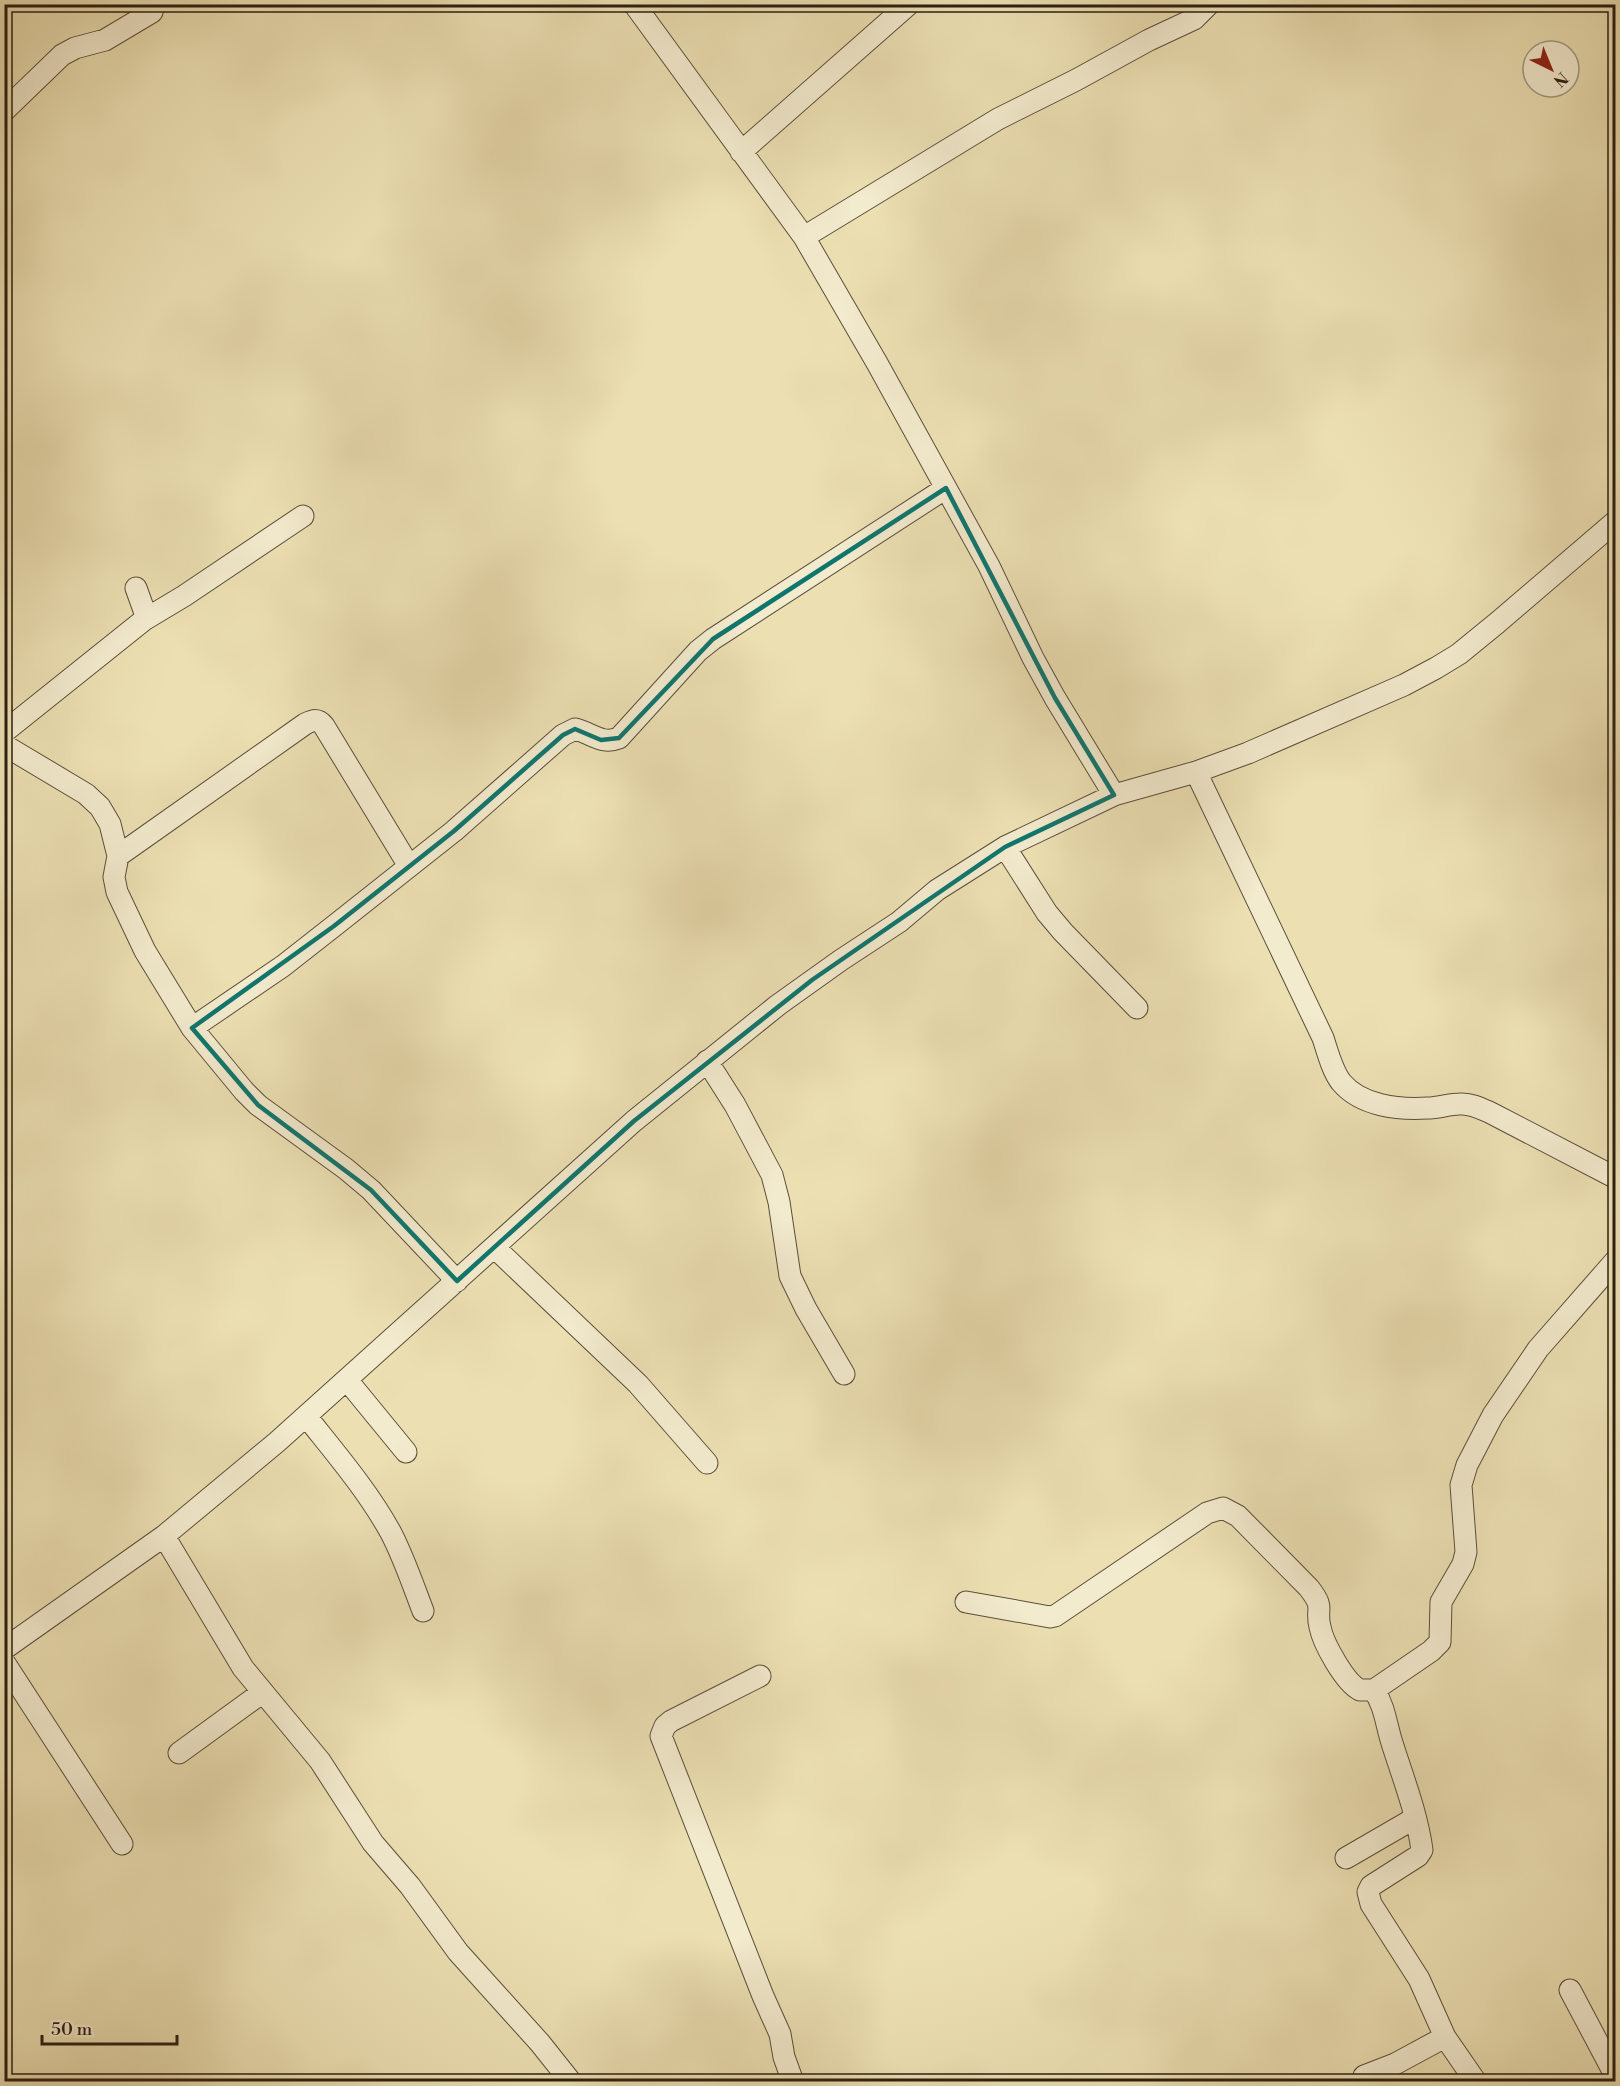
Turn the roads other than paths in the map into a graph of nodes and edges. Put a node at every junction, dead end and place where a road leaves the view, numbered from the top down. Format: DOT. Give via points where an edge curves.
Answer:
graph roads {
  1 [pos="634,4"];
  2 [pos="909,4"];
  3 [pos="1209,4"];
  4 [pos="153,12"];
  5 [pos="4,111"];
  6 [pos="741,152"];
  7 [pos="804,237"];
  8 [pos="946,488"];
  9 [pos="303,516"];
  10 [pos="1616,521"];
  11 [pos="136,588"];
  12 [pos="144,620"];
  13 [pos="4,732"];
  14 [pos="4,745"];
  15 [pos="1196,772"];
  16 [pos="1114,795"];
  17 [pos="1005,847"];
  18 [pos="118,856"];
  19 [pos="409,866"];
  20 [pos="1137,1008"];
  21 [pos="192,1028"];
  22 [pos="707,1061"];
  23 [pos="1616,1178"];
  24 [pos="494,1246"];
  25 [pos="1616,1260"];
  26 [pos="457,1281"];
  27 [pos="844,1374"];
  28 [pos="347,1380"];
  29 [pos="306,1416"];
  30 [pos="406,1452"];
  31 [pos="707,1463"];
  32 [pos="164,1536"];
  33 [pos="966,1602"];
  34 [pos="423,1611"];
  35 [pos="4,1649"];
  36 [pos="4,1662"];
  37 [pos="760,1676"];
  38 [pos="1374,1690"];
  39 [pos="263,1692"];
  40 [pos="179,1753"];
  41 [pos="1415,1818"];
  42 [pos="122,1844"];
  43 [pos="1346,1858"];
  44 [pos="1570,1990"];
  45 [pos="1445,2037"];
  46 [pos="1364,2076"];
  47 [pos="1611,2076"];
  48 [pos="571,2082"];
  49 [pos="793,2082"];
  50 [pos="1476,2082"];
  1 -- 6 [label="street"];
  2 -- 6 [label="street"];
  3 -- 7 [label="street" via="1194,19 998,119"];
  4 -- 5 [label="street" via="105,40 62,55"];
  6 -- 7 [label="street"];
  7 -- 8 [label="street"];
  8 -- 16 [label="street" via="1054,698"];
  8 -- 19 [label="street" via="713,639 619,738 601,741 579,730 568,731"];
  9 -- 12 [label="street"];
  10 -- 15 [label="street" via="1497,623 1436,668 1248,753"];
  11 -- 12 [label="street"];
  12 -- 13 [label="street"];
  14 -- 18 [label="street" via="86,794 100,807 110,824"];
  15 -- 16 [label="street"];
  15 -- 23 [label="street" via="1341,1081 1378,1105 1476,1106"];
  16 -- 17 [label="street"];
  17 -- 20 [label="street" via="1063,932"];
  17 -- 22 [label="street" via="937,890 899,922 812,980"];
  18 -- 19 [label="street" via="305,724 317,720"];
  18 -- 21 [label="street" via="114,877 117,892 145,951"];
  19 -- 21 [label="street" via="283,966"];
  21 -- 26 [label="street" via="258,1105 371,1190"];
  22 -- 24 [label="street"];
  22 -- 27 [label="street" via="772,1175 790,1276"];
  24 -- 26 [label="street"];
  24 -- 31 [label="street" via="638,1384"];
  25 -- 38 [label="street" via="1538,1349 1493,1415 1467,1465 1461,1485 1466,1552 1441,1602 1440,1642"];
  26 -- 28 [label="street"];
  28 -- 29 [label="street"];
  28 -- 30 [label="street"];
  29 -- 32 [label="street"];
  29 -- 34 [label="street" via="391,1533"];
  32 -- 35 [label="street"];
  32 -- 39 [label="street" via="243,1668"];
  33 -- 38 [label="street" via="1056,1616 1207,1513 1223,1508 1238,1516 1309,1588 1318,1600 1323,1639 1348,1680 1360,1690"];
  36 -- 42 [label="street"];
  37 -- 49 [label="street" via="671,1721 662,1736 780,2034"];
  38 -- 41 [label="street" via="1386,1713"];
  39 -- 40 [label="street"];
  39 -- 48 [label="street" via="320,1761 368,1835 458,1952"];
  41 -- 43 [label="street"];
  41 -- 45 [label="street" via="1421,1853 1371,1886 1368,1896 1419,1979"];
  44 -- 47 [label="street"];
  45 -- 46 [label="street"];
  45 -- 50 [label="street"];
}
